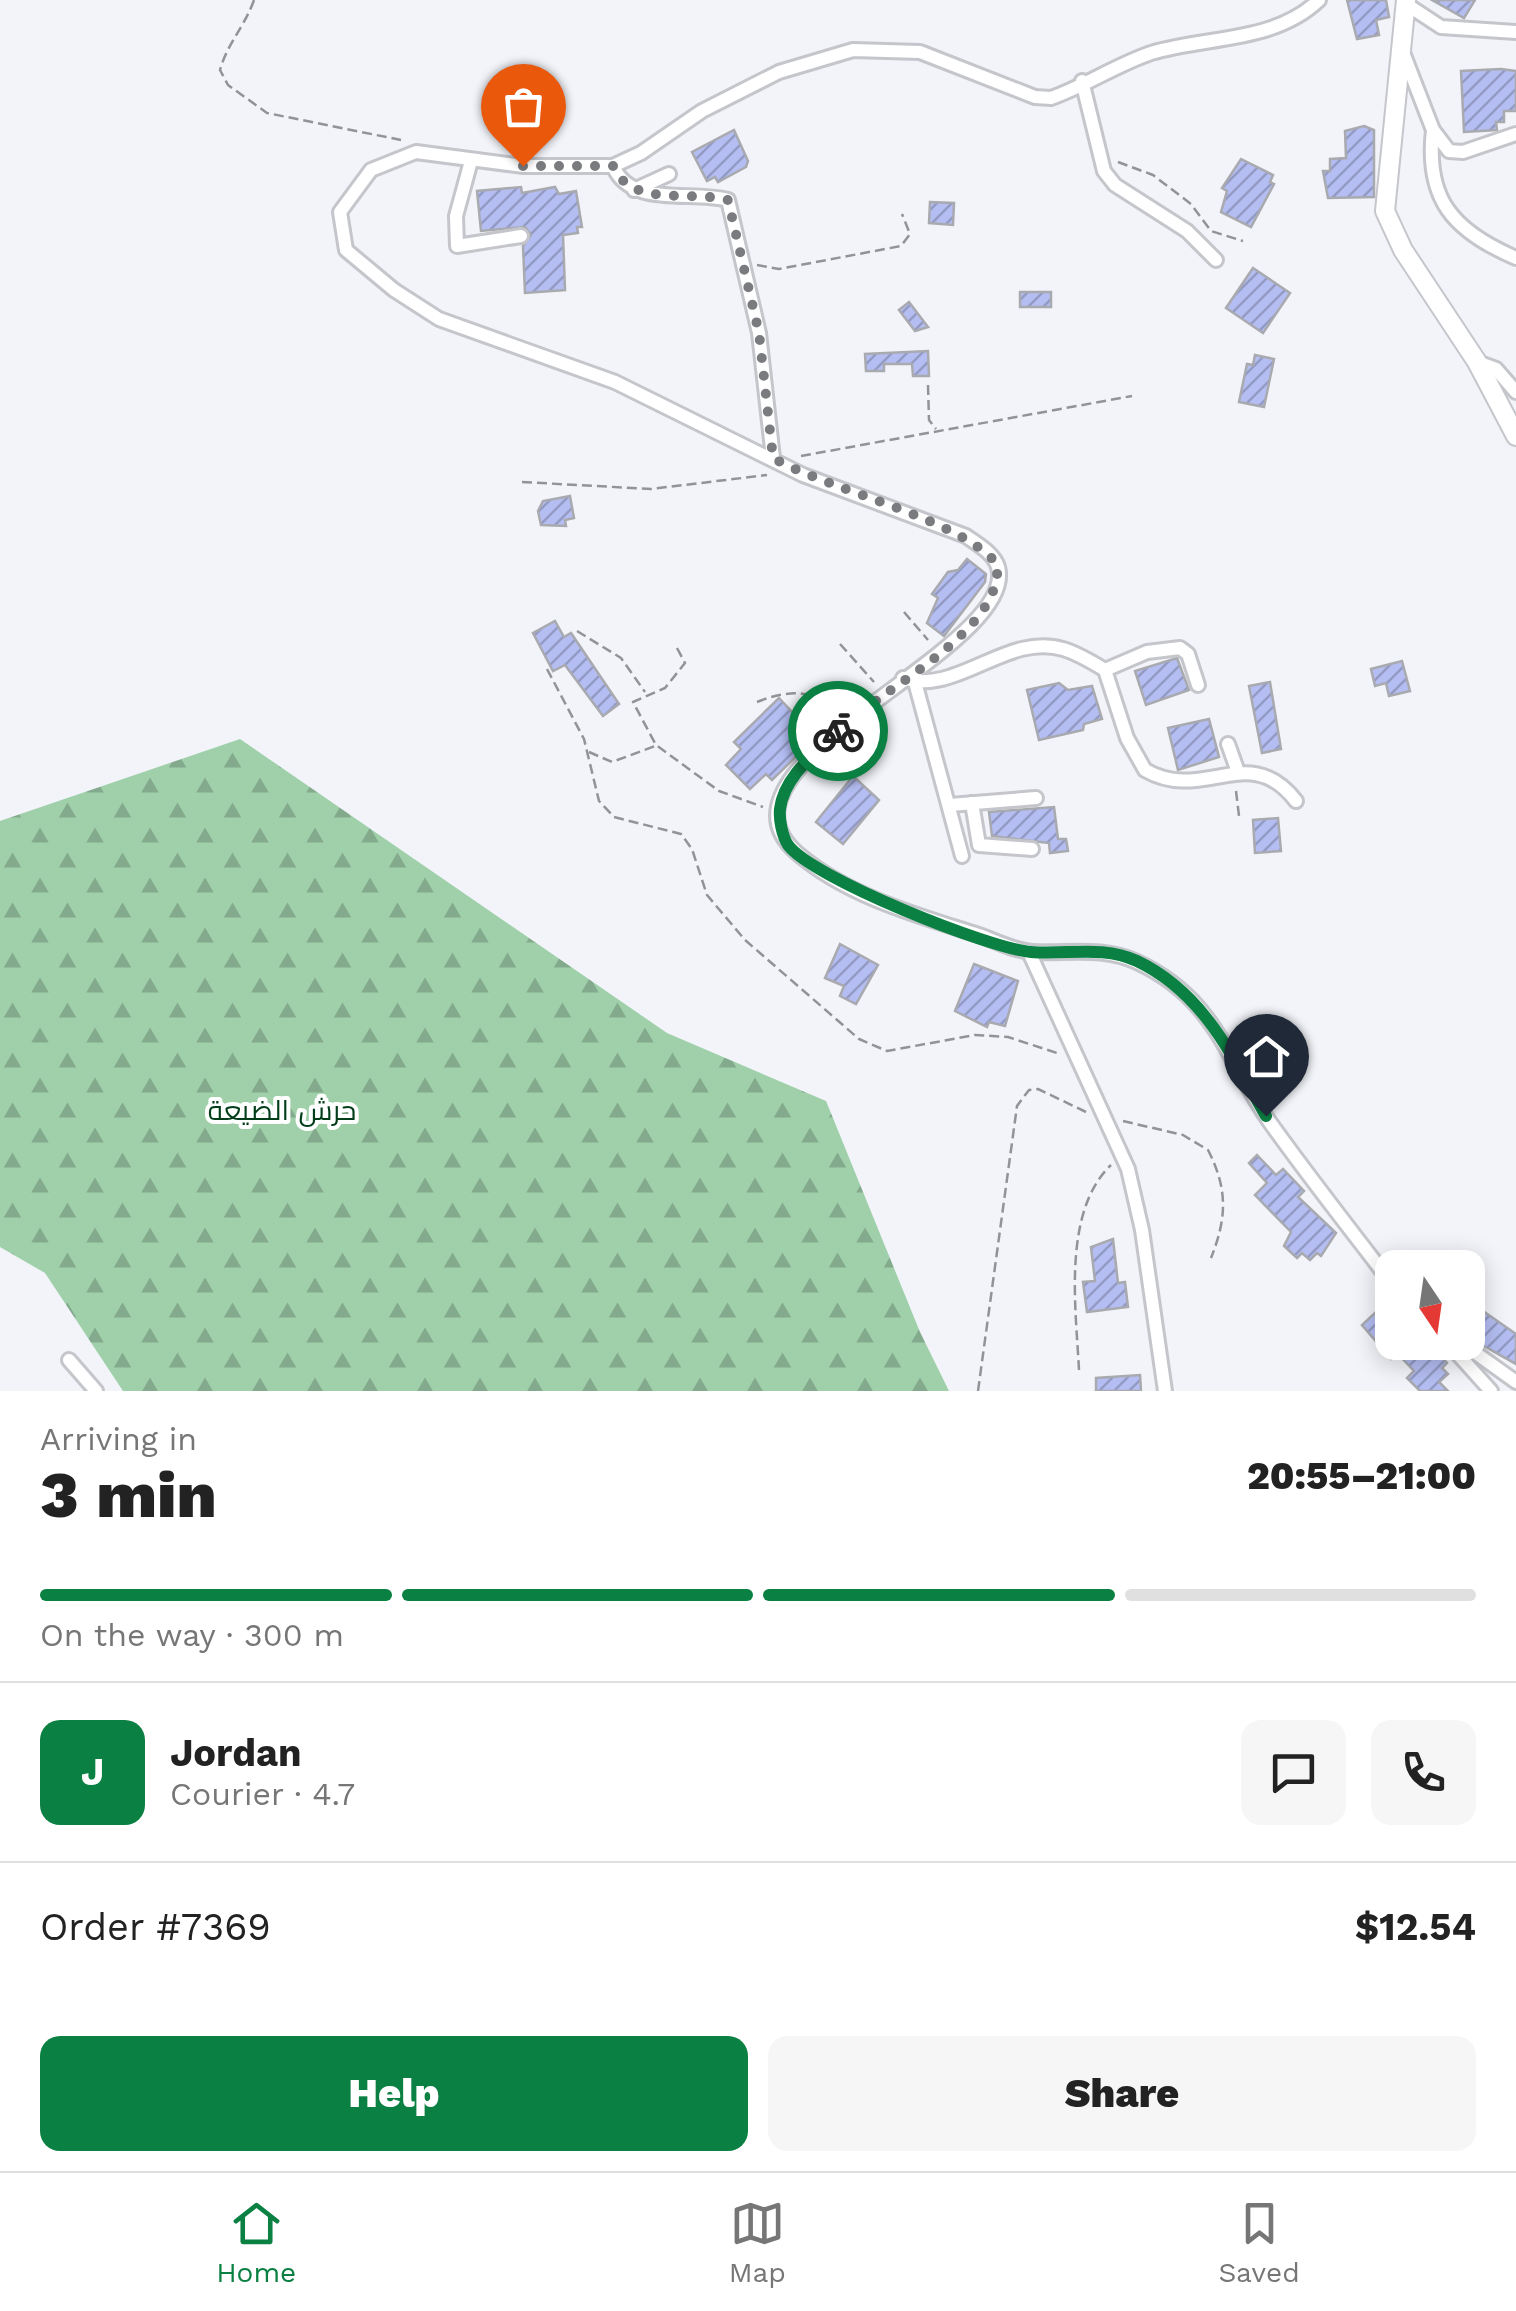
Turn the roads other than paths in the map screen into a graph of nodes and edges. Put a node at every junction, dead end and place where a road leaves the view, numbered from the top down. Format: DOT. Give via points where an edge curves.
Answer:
graph roads {
  1 [pos="1320,0"];
  2 [pos="1406,2"];
  3 [pos="1516,32"];
  4 [pos="1401,48"];
  5 [pos="1082,81"];
  6 [pos="1433,130"];
  7 [pos="1516,134"];
  8 [pos="471,162"];
  9 [pos="613,166"];
  10 [pos="669,174"];
  11 [pos="634,190"];
  12 [pos="521,236"];
  13 [pos="1516,258"];
  14 [pos="1216,260"];
  15 [pos="1478,362"];
  16 [pos="1516,392"];
  17 [pos="1516,436"];
  18 [pos="780,462"];
  19 [pos="1106,670"];
  20 [pos="909,680"];
  21 [pos="1198,685"];
  22 [pos="1228,744"];
  23 [pos="1238,772"];
  24 [pos="1036,798"];
  25 [pos="1296,801"];
  26 [pos="972,803"];
  27 [pos="950,806"];
  28 [pos="1032,848"];
  29 [pos="962,856"];
  30 [pos="1029,952"];
  31 [pos="1375,1261"];
  32 [pos="68,1360"];
  33 [pos="1464,1360"];
  34 [pos="1485,1360"];
  35 [pos="1516,1382"];
  36 [pos="96,1391"];
  37 [pos="1164,1391"];
  38 [pos="1491,1391"];
  1 -- 5 [label="street" via="1278,26 1156,52"];
  2 -- 3 [label="street" via="1441,27"];
  2 -- 4 [label="street"];
  4 -- 6 [label="street"];
  4 -- 15 [label="street" via="1385,211 1402,250"];
  5 -- 9 [label="street" via="1051,98 1036,96 920,52 853,50 780,72"];
  5 -- 14 [label="street" via="1097,156 1116,186 1187,231"];
  6 -- 7 [label="street" via="1456,152"];
  6 -- 13 [label="street" via="1439,202"];
  8 -- 9 [label="street"];
  8 -- 12 [label="street" via="456,216 457,246"];
  8 -- 18 [label="street" via="416,152 371,170 340,212 340,236 360,264 439,318 615,382"];
  9 -- 11 [label="street" via="620,182"];
  10 -- 11 [label="street"];
  11 -- 18 [label="street" via="728,200 746,265"];
  15 -- 16 [label="street" via="1496,369"];
  15 -- 17 [label="street"];
  18 -- 20 [label="street" via="966,536 997,564 999,581 976,621"];
  19 -- 20 [label="street" via="1061,648 1036,646"];
  19 -- 21 [label="street" via="1147,652 1180,648"];
  19 -- 23 [label="street" via="1127,738 1145,770 1186,782"];
  20 -- 27 [label="street"];
  20 -- 30 [label="street" via="846,724 793,778 779,812 788,846 878,900"];
  22 -- 23 [label="street"];
  23 -- 25 [label="street" via="1280,780"];
  24 -- 26 [label="street"];
  26 -- 27 [label="street"];
  26 -- 28 [label="street" via="979,846"];
  27 -- 29 [label="street"];
  30 -- 31 [label="street" via="1110,952 1164,977 1198,1006 1228,1044 1266,1116"];
  30 -- 37 [label="street" via="1124,1154 1142,1230"];
  32 -- 36 [label="street"];
  33 -- 38 [label="street"];
  34 -- 35 [label="street"];
}
